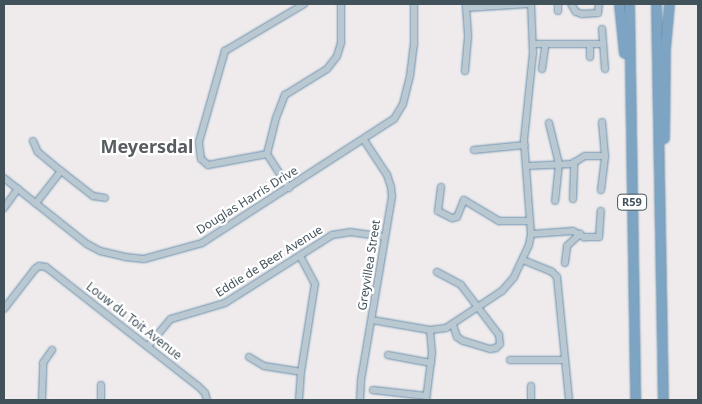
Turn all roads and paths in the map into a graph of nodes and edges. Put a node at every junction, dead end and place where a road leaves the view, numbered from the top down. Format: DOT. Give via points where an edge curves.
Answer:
graph roads {
  1 [pos="304,4"];
  2 [pos="341,4"];
  3 [pos="414,4"];
  4 [pos="530,4"];
  5 [pos="558,4"];
  6 [pos="571,4"];
  7 [pos="599,4"];
  8 [pos="619,4"];
  9 [pos="628,4"];
  10 [pos="656,4"];
  11 [pos="669,4"];
  12 [pos="466,6"];
  13 [pos="558,11"];
  14 [pos="602,29"];
  15 [pos="590,44"];
  16 [pos="603,44"];
  17 [pos="533,46"];
  18 [pos="546,46"];
  19 [pos="590,57"];
  20 [pos="542,69"];
  21 [pos="605,70"];
  22 [pos="465,71"];
  23 [pos="630,91"];
  24 [pos="549,122"];
  25 [pos="602,122"];
  26 [pos="364,140"];
  27 [pos="32,141"];
  28 [pos="525,146"];
  29 [pos="474,150"];
  30 [pos="267,154"];
  31 [pos="605,156"];
  32 [pos="574,162"];
  33 [pos="558,164"];
  34 [pos="526,166"];
  35 [pos="61,171"];
  36 [pos="4,178"];
  37 [pos="289,188"];
  38 [pos="441,188"];
  39 [pos="18,189"];
  40 [pos="601,190"];
  41 [pos="105,198"];
  42 [pos="573,199"];
  43 [pos="555,201"];
  44 [pos="36,203"];
  45 [pos="4,208"];
  46 [pos="601,211"];
  47 [pos="530,221"];
  48 [pos="531,234"];
  49 [pos="580,234"];
  50 [pos="385,237"];
  51 [pos="660,238"];
  52 [pos="300,256"];
  53 [pos="523,260"];
  54 [pos="566,263"];
  55 [pos="438,272"];
  56 [pos="5,305"];
  57 [pos="478,307"];
  58 [pos="372,320"];
  59 [pos="453,325"];
  60 [pos="430,330"];
  61 [pos="148,346"];
  62 [pos="52,350"];
  63 [pos="388,356"];
  64 [pos="249,357"];
  65 [pos="510,360"];
  66 [pos="564,360"];
  67 [pos="431,363"];
  68 [pos="301,372"];
  69 [pos="102,385"];
  70 [pos="531,386"];
  71 [pos="373,390"];
  72 [pos="427,398"];
  73 [pos="42,400"];
  74 [pos="101,400"];
  75 [pos="208,400"];
  76 [pos="299,400"];
  77 [pos="360,400"];
  78 [pos="531,400"];
  79 [pos="569,400"];
  80 [pos="635,400"];
  81 [pos="663,400"];
  1 -- 30 [label="street" via="225,51 199,142 201,159 208,165"];
  2 -- 30 [label="street" via="341,38 337,56 327,69 285,94"];
  3 -- 26 [label="street, Douglas Harris Drive" via="414,45 403,104 394,119"];
  4 -- 12 [label="street"];
  4 -- 17 [label="street"];
  5 -- 13 [label="street"];
  6 -- 7 [label="street" via="576,12 582,14 598,13"];
  8 -- 23 [label="highway"];
  9 -- 23 [label="highway, R59"];
  10 -- 51 [label="highway, R59"];
  11 -- 51 [label="highway" via="665,48 664,221"];
  12 -- 22 [label="street" via="468,42"];
  14 -- 16 [label="street"];
  15 -- 16 [label="street"];
  15 -- 18 [label="street"];
  15 -- 19 [label="street"];
  16 -- 21 [label="street"];
  17 -- 18 [label="street"];
  17 -- 28 [label="street"];
  18 -- 20 [label="street"];
  23 -- 80 [label="highway, R59"];
  24 -- 33 [label="street"];
  25 -- 31 [label="street"];
  26 -- 37 [label="street, Douglas Harris Drive"];
  26 -- 50 [label="street, Greyvillea Street" via="392,187"];
  27 -- 35 [label="street" via="38,152"];
  28 -- 29 [label="street"];
  28 -- 34 [label="street"];
  30 -- 37 [label="street"];
  31 -- 32 [label="street" via="587,155"];
  31 -- 40 [label="street"];
  32 -- 33 [label="street"];
  32 -- 42 [label="street"];
  33 -- 34 [label="street"];
  33 -- 43 [label="street"];
  34 -- 47 [label="street"];
  35 -- 41 [label="street" via="93,196"];
  35 -- 44 [label="street"];
  36 -- 39 [label="street, Douglas Harris Drive"];
  37 -- 44 [label="street, Douglas Harris Drive" via="202,243 144,259 96,249"];
  38 -- 47 [label="street" via="438,210 455,218 464,200 498,221"];
  39 -- 44 [label="street, Douglas Harris Drive"];
  39 -- 45 [label="street"];
  46 -- 49 [label="street" via="600,236"];
  47 -- 48 [label="street"];
  48 -- 49 [label="street" via="573,231"];
  48 -- 53 [label="street"];
  49 -- 54 [label="street" via="567,246"];
  50 -- 52 [label="street, Eddie de Beer Avenue" via="339,233"];
  50 -- 58 [label="street, Greyvillea Street"];
  51 -- 81 [label="highway, R59"];
  52 -- 61 [label="street, Eddie de Beer Avenue" via="225,303 171,320"];
  52 -- 68 [label="street" via="315,284"];
  53 -- 57 [label="street" via="511,282"];
  53 -- 66 [label="street" via="552,272 556,277"];
  55 -- 57 [label="street" via="459,283"];
  56 -- 61 [label="street, Louw du Toit Avenue" via="35,269 41,266 49,268"];
  57 -- 59 [label="street"];
  57 -- 59 [label="street" via="500,338 498,347 490,349 460,340"];
  58 -- 60 [label="street"];
  58 -- 77 [label="street, Greyvillea Street"];
  59 -- 60 [label="street"];
  60 -- 67 [label="street"];
  61 -- 75 [label="street, Louw du Toit Avenue" via="202,390"];
  62 -- 73 [label="street" via="43,363"];
  63 -- 67 [label="street"];
  64 -- 68 [label="street" via="264,366"];
  65 -- 66 [label="street"];
  66 -- 79 [label="street"];
  67 -- 72 [label="street"];
  68 -- 76 [label="street"];
  69 -- 74 [label="street"];
  70 -- 78 [label="street"];
  71 -- 72 [label="street"];
}
